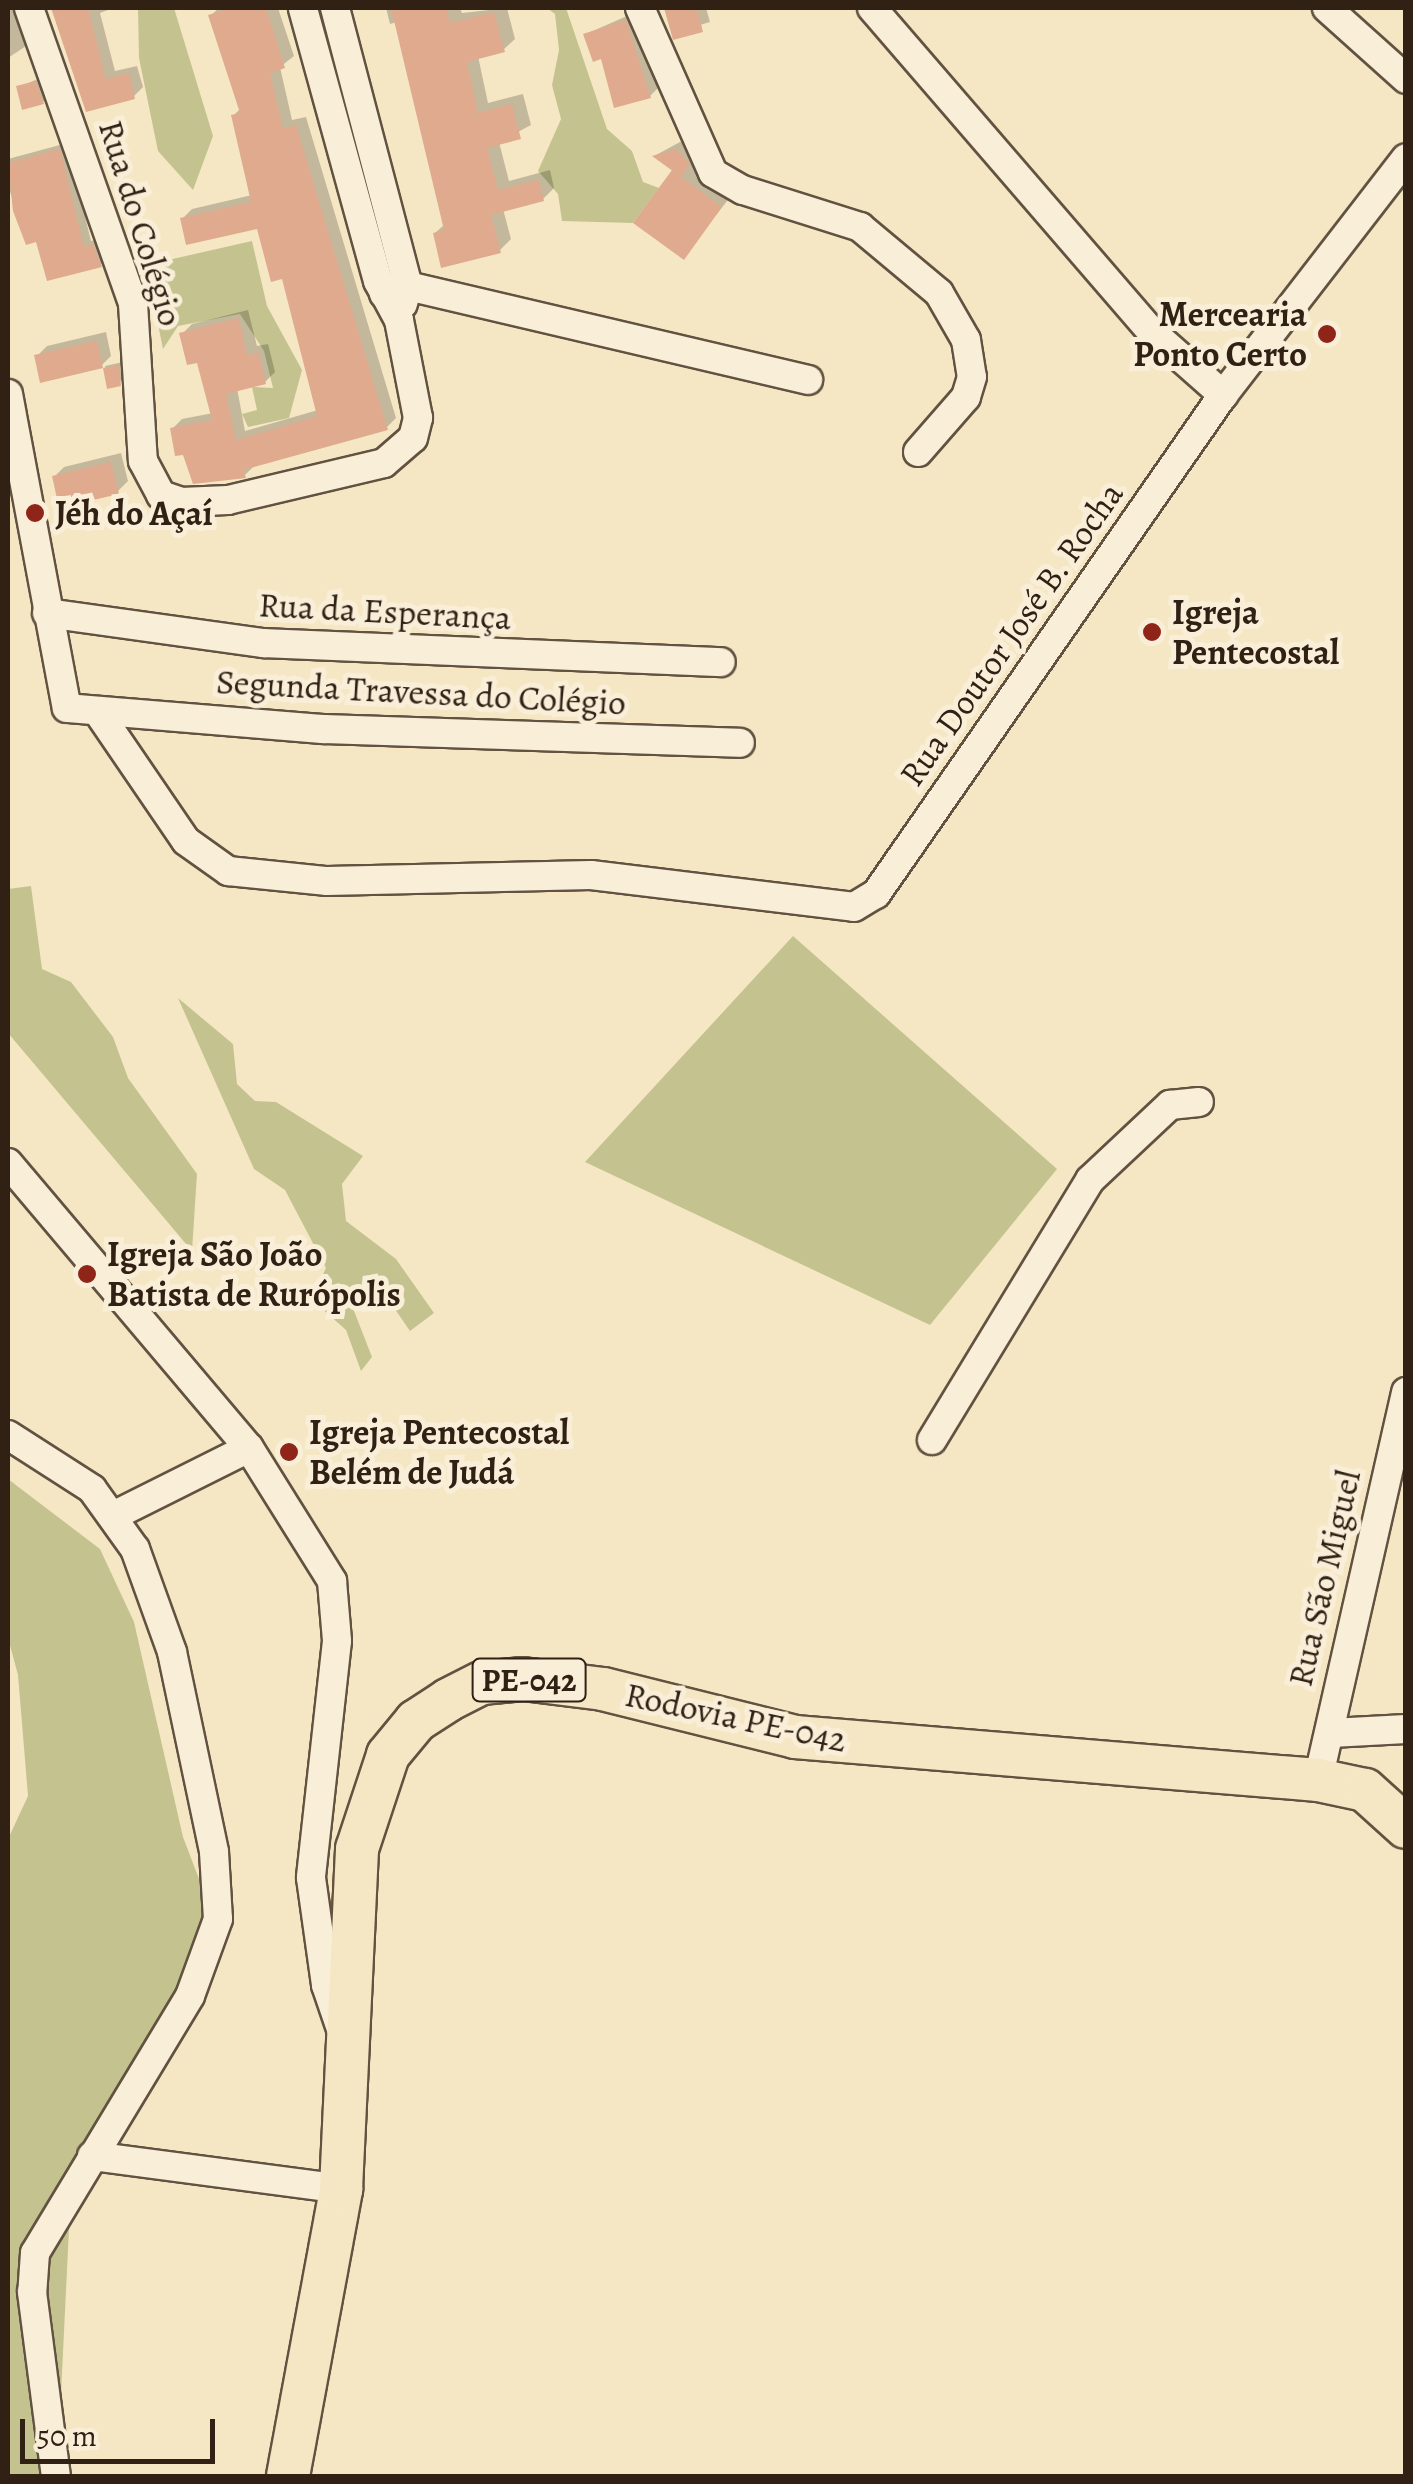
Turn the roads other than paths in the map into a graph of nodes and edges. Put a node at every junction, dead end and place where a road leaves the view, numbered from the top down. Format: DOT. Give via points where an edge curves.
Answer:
graph roads {
  1 [pos="29,8"];
  2 [pos="302,8"];
  3 [pos="335,8"];
  4 [pos="640,8"];
  5 [pos="872,8"];
  6 [pos="1327,8"];
  7 [pos="1406,80"];
  8 [pos="1406,158"];
  9 [pos="396,290"];
  10 [pos="808,380"];
  11 [pos="8,394"];
  12 [pos="1223,396"];
  13 [pos="918,452"];
  14 [pos="15,488"];
  15 [pos="46,613"];
  16 [pos="721,662"];
  17 [pos="98,712"];
  18 [pos="740,743"];
  19 [pos="1199,1102"];
  20 [pos="8,1163"];
  21 [pos="1406,1392"];
  22 [pos="8,1435"];
  23 [pos="932,1440"];
  24 [pos="250,1448"];
  25 [pos="113,1516"];
  26 [pos="1406,1729"];
  27 [pos="1330,1733"];
  28 [pos="1318,1780"];
  29 [pos="1406,1827"];
  30 [pos="347,2045"];
  31 [pos="92,2156"];
  32 [pos="342,2189"];
  33 [pos="56,2476"];
  34 [pos="288,2476"];
  1 -- 9 [label="street, Rua do Colégio" via="133,304 143,461 161,496 228,500 384,463 402,451 418,418"];
  2 -- 9 [label="street"];
  3 -- 9 [label="street"];
  4 -- 13 [label="street" via="713,173 744,190 860,227 940,293 966,340 972,378 966,397"];
  5 -- 12 [label="street" via="1154,333"];
  6 -- 7 [label="street"];
  8 -- 12 [label="street, Rua Doutor José B. Rocha"];
  9 -- 10 [label="street"];
  11 -- 14 [label="street"];
  12 -- 17 [label="street, Rua Doutor José B. Rocha" via="876,894 854,907 591,875 327,881 228,871 186,841"];
  14 -- 15 [label="street"];
  15 -- 16 [label="street, Rua da Esperança" via="264,643"];
  15 -- 17 [label="street" via="67,708"];
  17 -- 18 [label="street, Segunda Travessa do Colégio" via="323,729"];
  19 -- 23 [label="street" via="1170,1105 1090,1180"];
  20 -- 24 [label="street"];
  21 -- 27 [label="street, Rua São Miguel" via="1338,1667"];
  22 -- 25 [label="street" via="92,1489"];
  24 -- 25 [label="street"];
  24 -- 30 [label="street" via="336,1596 311,1878 326,1985"];
  25 -- 31 [label="street" via="152,1590 172,1652 214,1852 218,1919 190,1996"];
  26 -- 27 [label="street"];
  27 -- 28 [label="street, Rua São Miguel"];
  28 -- 29 [label="main road, Rodovia PE-042 / PE-042" via="1365,1790"];
  28 -- 30 [label="main road, Rodovia PE-042 / PE-042" via="796,1737 604,1689 523,1680 482,1683 416,1721 388,1755 366,1805 353,1894"];
  30 -- 32 [label="main road, Rodovia PE-042 / PE-042"];
  31 -- 32 [label="street"];
  31 -- 33 [label="street" via="35,2253 32,2292"];
  32 -- 34 [label="main road, Rodovia PE-042 / PE-042"];
}
